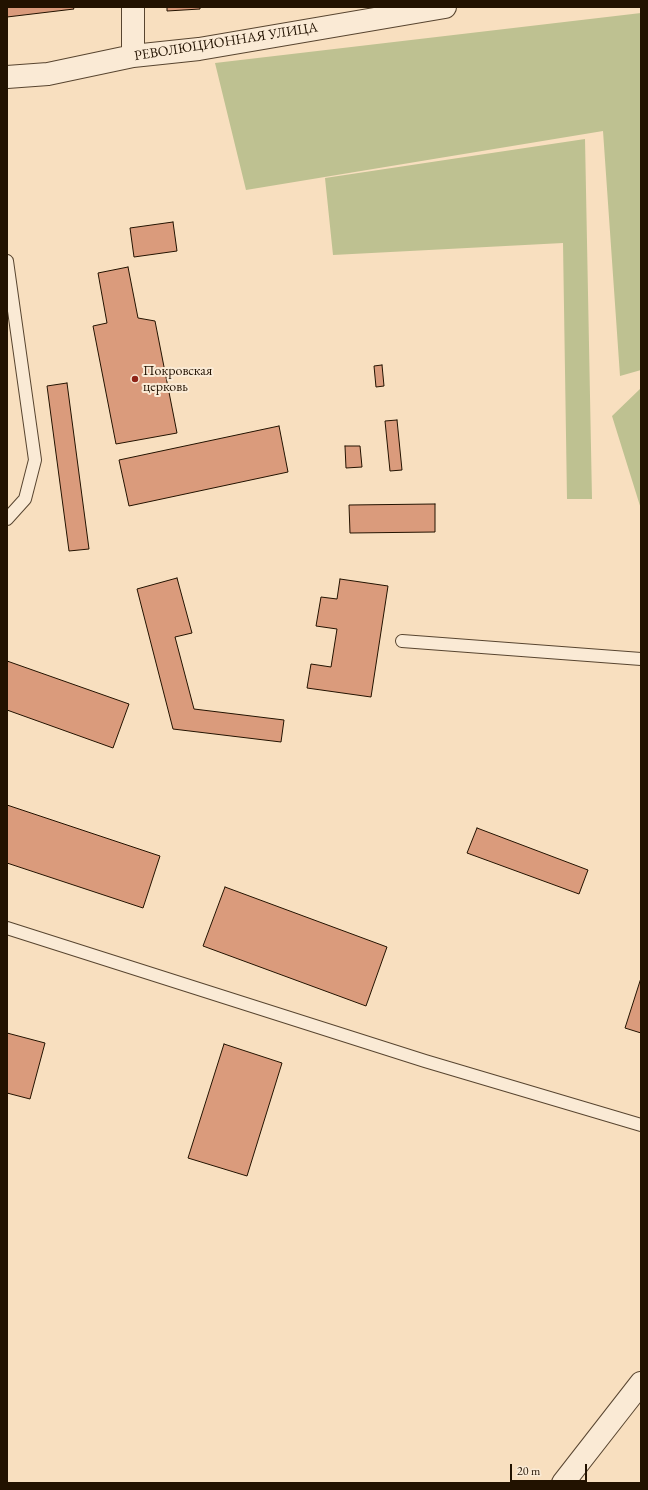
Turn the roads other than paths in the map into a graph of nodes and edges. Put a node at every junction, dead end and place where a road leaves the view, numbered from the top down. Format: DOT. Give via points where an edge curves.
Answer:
graph roads {
  1 [pos="133,7"];
  2 [pos="445,7"];
  3 [pos="133,56"];
  4 [pos="7,77"];
  5 [pos="7,261"];
  6 [pos="7,519"];
  7 [pos="402,642"];
  8 [pos="641,659"];
  9 [pos="7,928"];
  10 [pos="641,1125"];
  11 [pos="641,1383"];
  12 [pos="563,1483"];
  1 -- 3 [label="street"];
  2 -- 3 [label="street, РЕВОЛЮЦИОННАЯ УЛИЦА" via="199,49"];
  3 -- 4 [label="street, РЕВОЛЮЦИОННАЯ УЛИЦА" via="48,74"];
  5 -- 6 [label="lane" via="35,460 24,499"];
  7 -- 8 [label="lane"];
  9 -- 10 [label="lane" via="425,1061"];
  11 -- 12 [label="street"];
}
